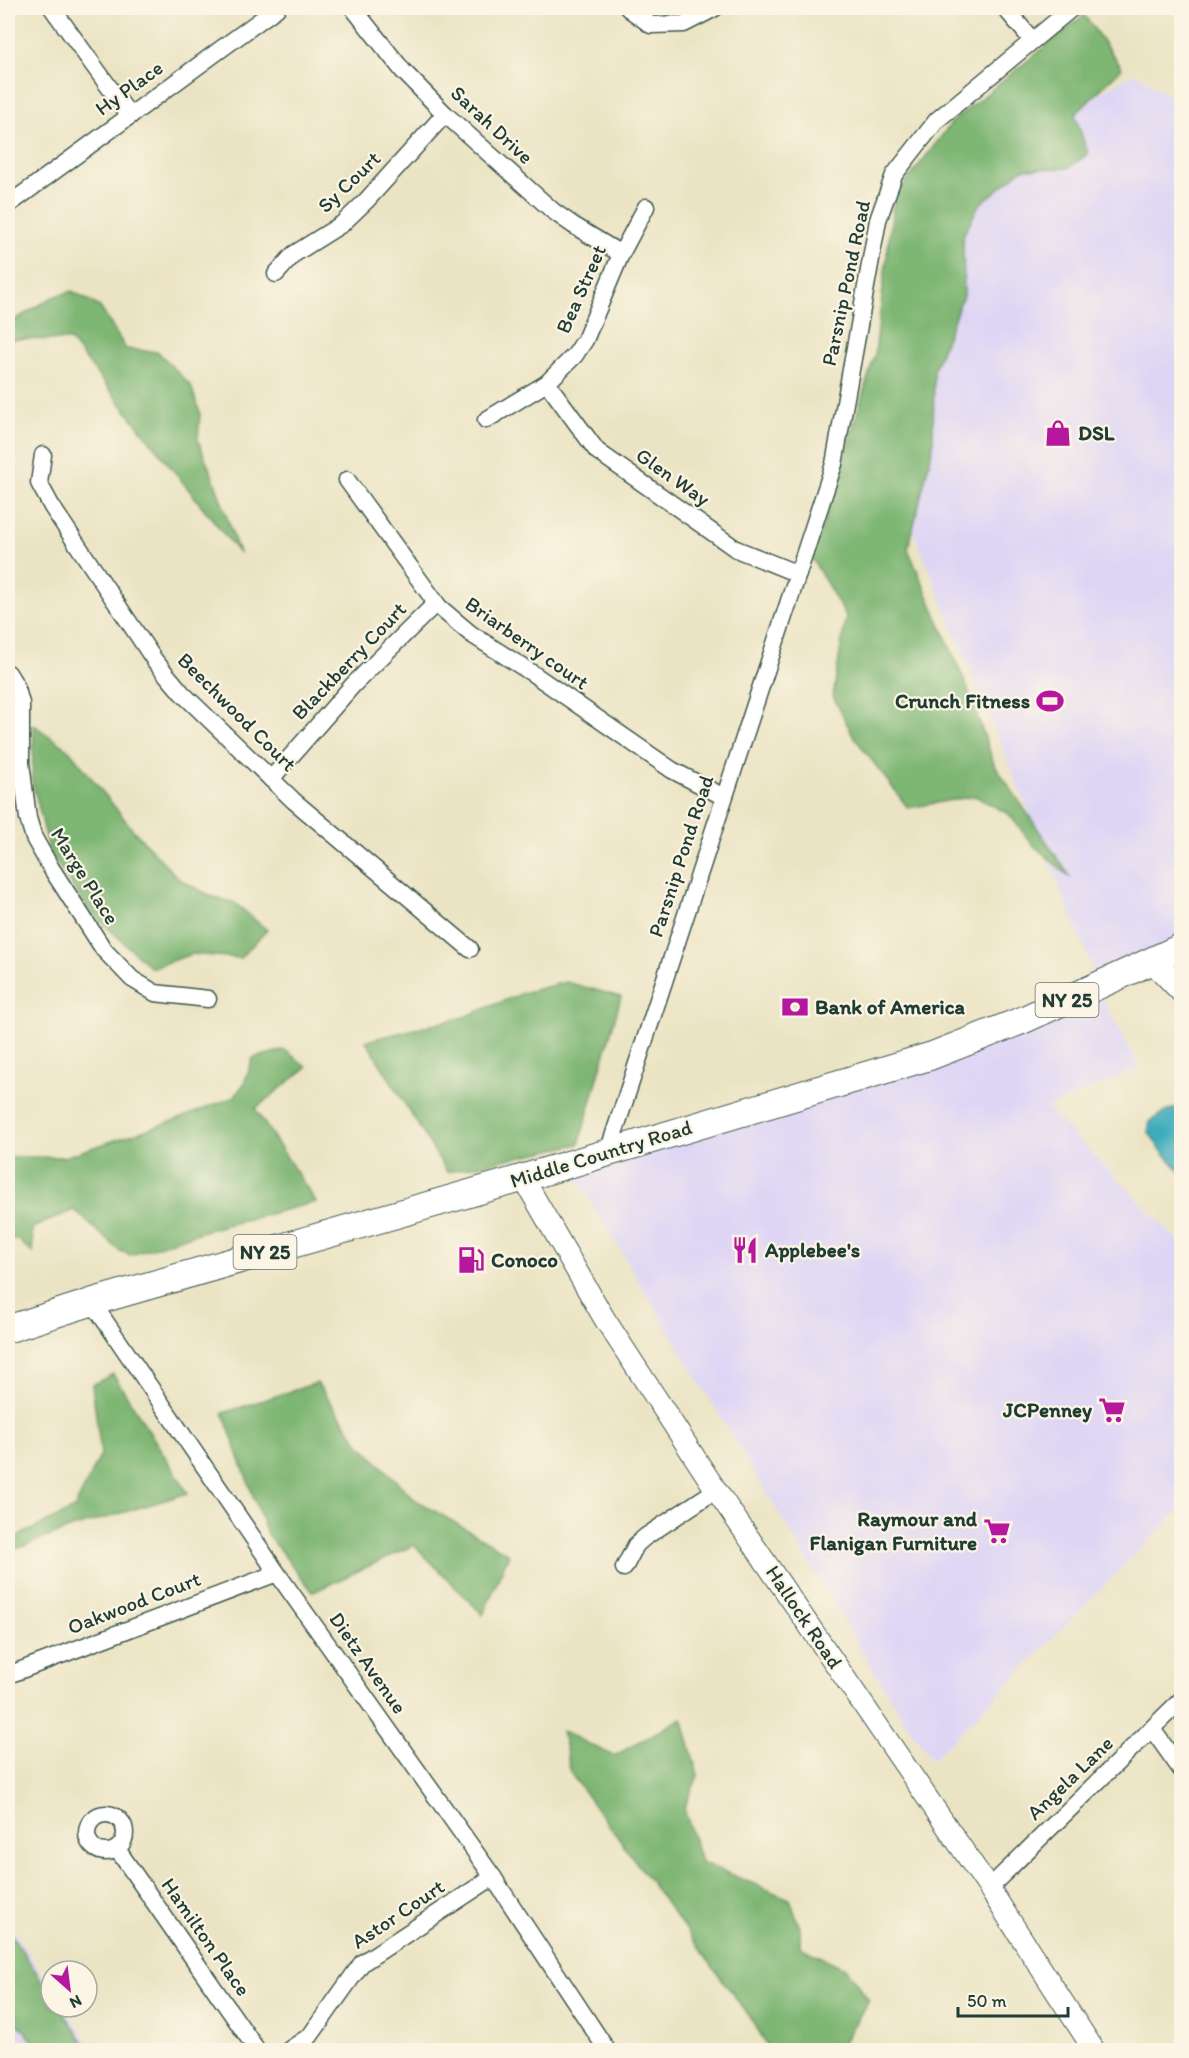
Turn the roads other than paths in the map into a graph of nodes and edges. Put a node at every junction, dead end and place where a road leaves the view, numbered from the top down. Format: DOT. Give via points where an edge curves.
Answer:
graph roads {
  1 [pos="52,8"];
  2 [pos="278,8"];
  3 [pos="353,8"];
  4 [pos="628,8"];
  5 [pos="715,8"];
  6 [pos="1005,8"];
  7 [pos="1072,8"];
  8 [pos="1032,40"];
  9 [pos="445,114"];
  10 [pos="130,116"];
  11 [pos="8,205"];
  12 [pos="646,207"];
  13 [pos="621,254"];
  14 [pos="276,274"];
  15 [pos="547,383"];
  16 [pos="486,420"];
  17 [pos="43,455"];
  18 [pos="347,480"];
  19 [pos="798,574"];
  20 [pos="436,603"];
  21 [pos="8,673"];
  22 [pos="271,779"];
  23 [pos="724,797"];
  24 [pos="1182,947"];
  25 [pos="470,949"];
  26 [pos="1152,960"];
  27 [pos="1182,991"];
  28 [pos="208,999"];
  29 [pos="608,1152"];
  30 [pos="523,1178"];
  31 [pos="92,1302"];
  32 [pos="8,1329"];
  33 [pos="717,1490"];
  34 [pos="624,1568"];
  35 [pos="277,1573"];
  36 [pos="8,1675"];
  37 [pos="1182,1699"];
  38 [pos="1152,1729"];
  39 [pos="1182,1772"];
  40 [pos="117,1849"];
  41 [pos="493,1877"];
  42 [pos="989,1888"];
  43 [pos="257,2050"];
  44 [pos="289,2050"];
  45 [pos="607,2050"];
  46 [pos="1094,2050"];
  1 -- 10 [label="street"];
  2 -- 10 [label="street, Hy Place"];
  3 -- 9 [label="street, Sarah Drive"];
  4 -- 5 [label="street" via="651,26 684,24"];
  6 -- 8 [label="street"];
  7 -- 8 [label="street, Parsnip Pond Road"];
  8 -- 19 [label="street, Parsnip Pond Road" via="937,120 894,175 878,220 834,464"];
  9 -- 13 [label="street, Sarah Drive" via="552,211"];
  9 -- 14 [label="street, Sy Court" via="342,224 294,254"];
  10 -- 11 [label="street, Hy Place"];
  12 -- 13 [label="street, Bea Street"];
  13 -- 15 [label="street, Bea Street" via="585,340"];
  15 -- 16 [label="street, Bea Street"];
  15 -- 19 [label="street, Glen Way" via="597,451 736,549"];
  17 -- 22 [label="street, Beechwood Court" via="39,483 51,507 155,661"];
  18 -- 20 [label="street, Briarberry court"];
  19 -- 23 [label="street, Parsnip Pond Road"];
  20 -- 22 [label="street, Blackberry Court" via="353,685"];
  20 -- 23 [label="street, Briarberry court" via="471,634 672,770"];
  21 -- 28 [label="street, Marge Place" via="21,703 21,764 28,818 51,868 104,950 132,979 155,993"];
  22 -- 25 [label="street, Beechwood Court"];
  23 -- 29 [label="street, Parsnip Pond Road"];
  24 -- 26 [label="main road, Middle Country Road / NY 25"];
  26 -- 27 [label="main road"];
  26 -- 29 [label="main road, Middle Country Road / NY 25" via="1023,1020 931,1056"];
  29 -- 30 [label="main road, Middle Country Road / NY 25"];
  30 -- 31 [label="main road, Middle Country Road / NY 25"];
  30 -- 33 [label="street, Hallock Road" via="604,1318"];
  31 -- 32 [label="main road, Middle Country Road / NY 25"];
  31 -- 35 [label="street, Dietz Avenue"];
  33 -- 34 [label="street" via="645,1537"];
  33 -- 42 [label="street, Hallock Road"];
  35 -- 36 [label="street, Oakwood Court"];
  35 -- 41 [label="street, Dietz Avenue"];
  37 -- 38 [label="street, Angela Lane"];
  38 -- 39 [label="street"];
  38 -- 42 [label="street, Angela Lane"];
  40 -- 43 [label="street, Hamilton Place"];
  41 -- 44 [label="street, Astor Court" via="362,1964 310,2036"];
  41 -- 45 [label="street, Dietz Avenue"];
  42 -- 46 [label="street, Hallock Road"];
}
